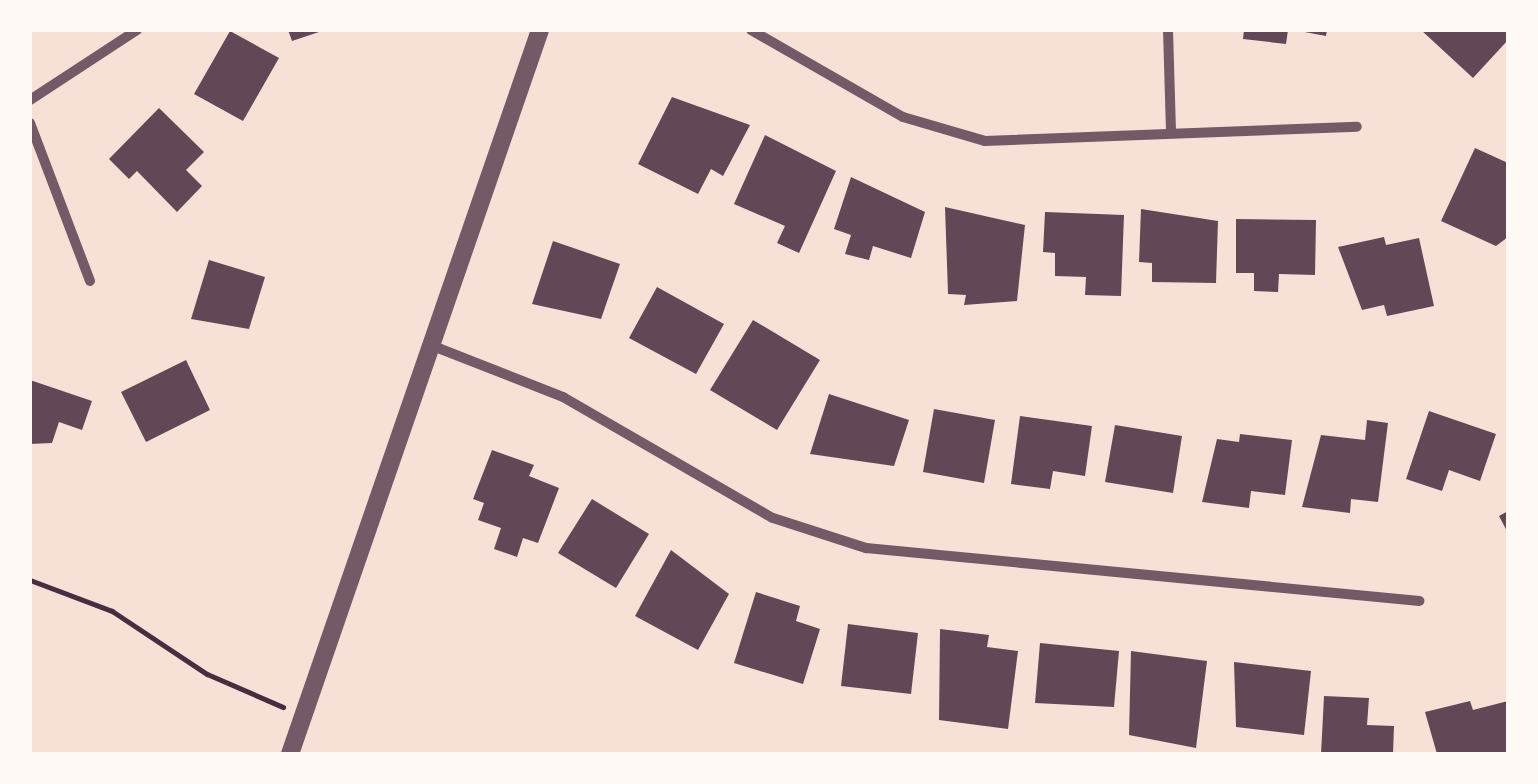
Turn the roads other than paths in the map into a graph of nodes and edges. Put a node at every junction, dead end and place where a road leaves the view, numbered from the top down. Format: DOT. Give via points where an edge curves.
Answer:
graph roads {
  1 [pos="138,30"];
  2 [pos="540,30"];
  3 [pos="751,30"];
  4 [pos="1168,30"];
  5 [pos="30,100"];
  6 [pos="30,123"];
  7 [pos="1357,127"];
  8 [pos="1171,131"];
  9 [pos="90,281"];
  10 [pos="434,346"];
  11 [pos="1419,601"];
  12 [pos="290,754"];
  1 -- 5 [label="street"];
  2 -- 10 [label="street"];
  3 -- 8 [label="street" via="904,118 985,141"];
  4 -- 8 [label="street"];
  6 -- 9 [label="street"];
  7 -- 8 [label="street"];
  10 -- 11 [label="street" via="563,397 773,518 866,548"];
  10 -- 12 [label="street"];
}
